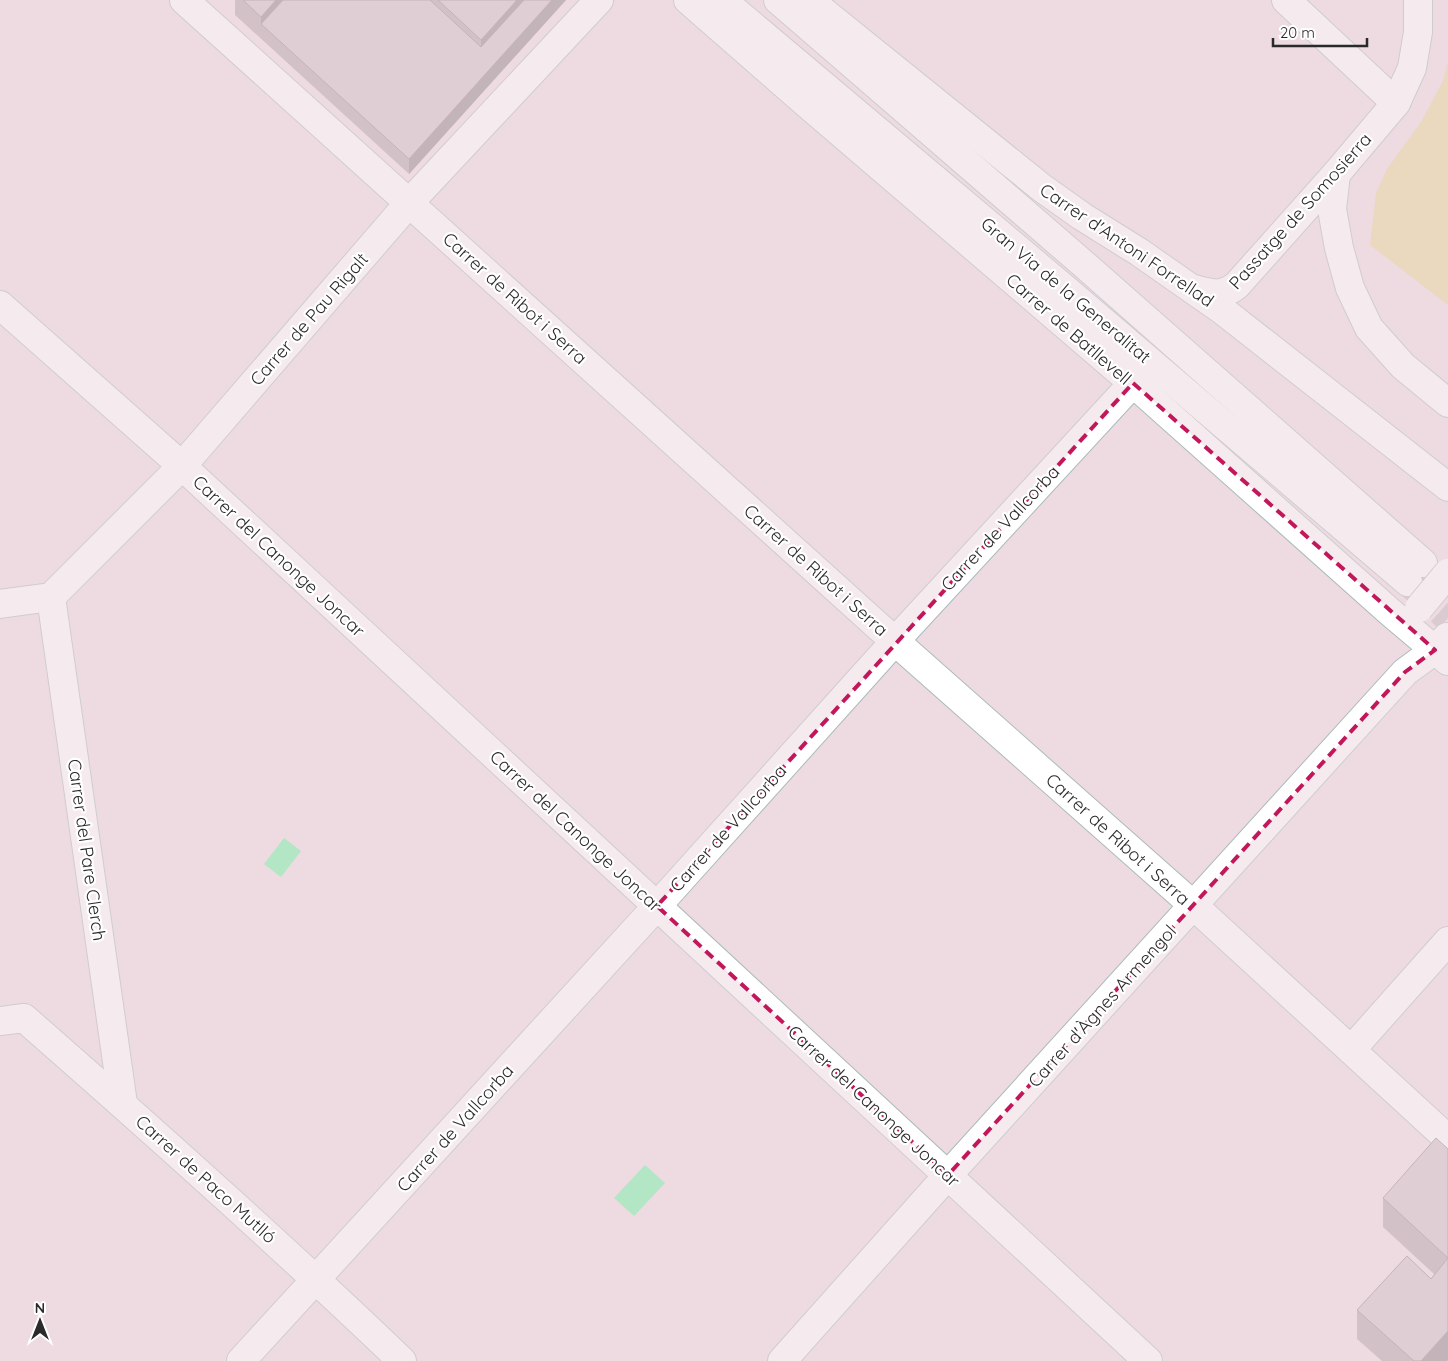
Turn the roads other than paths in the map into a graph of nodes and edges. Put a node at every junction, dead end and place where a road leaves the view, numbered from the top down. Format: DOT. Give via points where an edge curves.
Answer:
graph roads {
  1 [pos="184,0"];
  2 [pos="599,0"];
  3 [pos="688,0"];
  4 [pos="722,0"];
  5 [pos="778,0"];
  6 [pos="809,0"];
  7 [pos="825,0"];
  8 [pos="1286,0"];
  9 [pos="1418,0"];
  10 [pos="843,28"];
  11 [pos="1396,103"];
  12 [pos="1336,174"];
  13 [pos="410,203"];
  14 [pos="1192,289"];
  15 [pos="0,305"];
  16 [pos="1133,383"];
  17 [pos="1448,403"];
  18 [pos="182,466"];
  19 [pos="1448,488"];
  20 [pos="1448,573"];
  21 [pos="51,597"];
  22 [pos="0,604"];
  23 [pos="1390,612"];
  24 [pos="896,641"];
  25 [pos="1444,646"];
  26 [pos="1193,905"];
  27 [pos="657,906"];
  28 [pos="1448,940"];
  29 [pos="0,1022"];
  30 [pos="1351,1050"];
  31 [pos="123,1104"];
  32 [pos="1448,1139"];
  33 [pos="948,1175"];
  34 [pos="317,1280"];
  35 [pos="241,1361"];
  36 [pos="402,1361"];
  37 [pos="782,1361"];
  38 [pos="1148,1361"];
  1 -- 13 [label="street, Carrer de Ribot i Serra"];
  2 -- 13 [label="street, Carrer de Pau Rigalt"];
  3 -- 16 [label="street, Carrer de Batllevell"];
  4 -- 5 [label="street, Gran Via de la Generalitat" via="1058,283 1415,573 1079,260"];
  6 -- 10 [label="street, Carrer d'Antoni Forrellad"];
  7 -- 10 [label="street"];
  8 -- 11 [label="street"];
  9 -- 11 [label="street, Passatge de Somosierra" via="1418,32 1412,68"];
  10 -- 14 [label="street, Carrer d'Antoni Forrellad" via="1042,188"];
  11 -- 12 [label="street, Passatge de Somosierra"];
  12 -- 14 [label="street, Passatge de Somosierra" via="1231,290 1216,294"];
  12 -- 17 [label="street" via="1332,209 1339,248 1350,288 1369,328 1402,366"];
  13 -- 18 [label="street, Carrer de Pau Rigalt"];
  13 -- 24 [label="street, Carrer de Ribot i Serra"];
  14 -- 19 [label="street, Carrer d'Antoni Forrellad"];
  15 -- 18 [label="street, Carrer del Canonge Joncar"];
  16 -- 23 [label="street, Carrer de Batllevell"];
  16 -- 24 [label="street, Carrer de Vallcorba"];
  18 -- 21 [label="street, Carrer de Pau Rigalt"];
  18 -- 27 [label="street, Carrer del Canonge Joncar"];
  20 -- 23 [label="street, bridge" via="1418,608 1407,614"];
  21 -- 22 [label="street"];
  21 -- 31 [label="street, Carrer del Pare Clerch"];
  23 -- 25 [label="street, Carrer de Batllevell"];
  24 -- 26 [label="street, Carrer de Ribot i Serra"];
  24 -- 27 [label="street, Carrer de Vallcorba"];
  25 -- 26 [label="street, Carrer d'Àgnes Armengol" via="1405,672"];
  26 -- 30 [label="street, Carrer de Ribot i Serra"];
  26 -- 33 [label="street, Carrer d'Àgnes Armengol"];
  27 -- 33 [label="street, Carrer del Canonge Joncar"];
  27 -- 34 [label="street, Carrer de Vallcorba"];
  28 -- 30 [label="street"];
  29 -- 31 [label="street, Carrer de Paco Mutlló" via="24,1018"];
  30 -- 32 [label="street, Carrer de Ribot i Serra"];
  31 -- 34 [label="street, Carrer de Paco Mutlló"];
  33 -- 37 [label="street, Carrer d'Àgnes Armengol"];
  33 -- 38 [label="street, Carrer del Canonge Joncar"];
  34 -- 35 [label="street, Carrer de Vallcorba"];
  34 -- 36 [label="street, Carrer de Paco Mutlló"];
}
